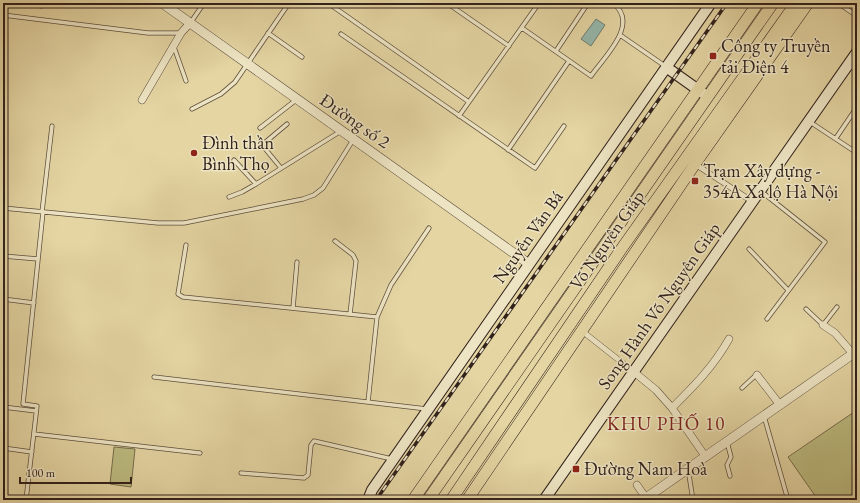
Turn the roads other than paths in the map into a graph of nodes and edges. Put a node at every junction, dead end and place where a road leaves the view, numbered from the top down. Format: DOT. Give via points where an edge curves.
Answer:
graph roads {
  1 [pos="21,3"];
  2 [pos="162,3"];
  3 [pos="204,3"];
  4 [pos="289,3"];
  5 [pos="328,3"];
  6 [pos="447,3"];
  7 [pos="532,3"];
  8 [pos="588,3"];
  9 [pos="613,3"];
  10 [pos="711,3"];
  11 [pos="758,3"];
  12 [pos="773,3"];
  13 [pos="796,3"];
  14 [pos="808,3"];
  15 [pos="838,3"];
  16 [pos="538,5"];
  17 [pos="42,6"];
  18 [pos="3,15"];
  19 [pos="857,16"];
  20 [pos="190,23"];
  21 [pos="522,28"];
  22 [pos="181,33"];
  23 [pos="268,33"];
  24 [pos="341,34"];
  25 [pos="620,34"];
  26 [pos="509,46"];
  27 [pos="174,47"];
  28 [pos="556,51"];
  29 [pos="857,52"];
  30 [pos="302,57"];
  31 [pos="570,61"];
  32 [pos="246,63"];
  33 [pos="666,67"];
  34 [pos="852,67"];
  35 [pos="186,81"];
  36 [pos="698,89"];
  37 [pos="708,97"];
  38 [pos="297,99"];
  39 [pos="142,100"];
  40 [pos="469,102"];
  41 [pos="857,107"];
  42 [pos="192,110"];
  43 [pos="459,116"];
  44 [pos="809,121"];
  45 [pos="287,124"];
  46 [pos="52,126"];
  47 [pos="564,126"];
  48 [pos="260,128"];
  49 [pos="342,131"];
  50 [pos="836,138"];
  51 [pos="354,140"];
  52 [pos="508,150"];
  53 [pos="857,153"];
  54 [pos="234,160"];
  55 [pos="695,164"];
  56 [pos="281,168"];
  57 [pos="256,184"];
  58 [pos="761,191"];
  59 [pos="229,197"];
  60 [pos="752,202"];
  61 [pos="3,208"];
  62 [pos="43,212"];
  63 [pos="429,228"];
  64 [pos="335,241"];
  65 [pos="186,245"];
  66 [pos="749,249"];
  67 [pos="3,256"];
  68 [pos="38,260"];
  69 [pos="297,262"];
  70 [pos="529,264"];
  71 [pos="788,290"];
  72 [pos="3,299"];
  73 [pos="34,303"];
  74 [pos="837,307"];
  75 [pos="293,308"];
  76 [pos="806,308"];
  77 [pos="350,314"];
  78 [pos="377,317"];
  79 [pos="767,319"];
  80 [pos="824,325"];
  81 [pos="582,331"];
  82 [pos="729,339"];
  83 [pos="856,355"];
  84 [pos="634,372"];
  85 [pos="757,375"];
  86 [pos="154,377"];
  87 [pos="742,388"];
  88 [pos="368,402"];
  89 [pos="780,404"];
  90 [pos="3,407"];
  91 [pos="672,408"];
  92 [pos="428,409"];
  93 [pos="36,411"];
  94 [pos="763,415"];
  95 [pos="34,434"];
  96 [pos="726,441"];
  97 [pos="3,448"];
  98 [pos="32,452"];
  99 [pos="200,453"];
  100 [pos="704,456"];
  101 [pos="393,460"];
  102 [pos="688,468"];
  103 [pos="241,473"];
  104 [pos="730,476"];
  105 [pos="638,485"];
  106 [pos="372,490"];
  107 [pos="645,499"];
  108 [pos="26,500"];
  109 [pos="360,500"];
  110 [pos="368,500"];
  111 [pos="413,500"];
  112 [pos="428,500"];
  113 [pos="450,500"];
  114 [pos="467,500"];
  115 [pos="544,500"];
  116 [pos="693,500"];
  117 [pos="788,500"];
  1 -- 17 [label="lane"];
  2 -- 20 [label="street, Đường số 2"];
  3 -- 20 [label="lane"];
  4 -- 23 [label="lane"];
  5 -- 40 [label="lane"];
  6 -- 26 [label="lane"];
  7 -- 16 [label="lane"];
  8 -- 28 [label="lane"];
  9 -- 25 [label="lane" via="624,17"];
  10 -- 33 [label="main road, Nguyễn Văn Bá"];
  11 -- 36 [label="highway, Võ Nguyên Giáp"];
  12 -- 37 [label="highway, Võ Nguyên Giáp"];
  13 -- 113 [label="highway, Võ Nguyên Giáp" via="627,241"];
  14 -- 55 [label="highway, Võ Nguyên Giáp"];
  15 -- 19 [label="lane"];
  16 -- 21 [label="lane"];
  18 -- 22 [label="lane" via="148,33"];
  20 -- 22 [label="street"];
  20 -- 32 [label="street, Đường số 2"];
  21 -- 26 [label="lane"];
  21 -- 28 [label="lane"];
  22 -- 27 [label="street"];
  23 -- 30 [label="lane"];
  23 -- 32 [label="lane"];
  24 -- 43 [label="lane"];
  25 -- 31 [label="lane" via="591,76"];
  25 -- 33 [label="lane"];
  26 -- 40 [label="lane"];
  27 -- 35 [label="lane"];
  27 -- 39 [label="street"];
  28 -- 31 [label="lane"];
  29 -- 34 [label="main road, Song Hành Võ Nguyên Giáp"];
  31 -- 52 [label="lane"];
  32 -- 38 [label="street, Đường số 2"];
  32 -- 42 [label="lane" via="221,94"];
  33 -- 36 [label="main road"];
  33 -- 70 [label="main road, Nguyễn Văn Bá"];
  34 -- 44 [label="main road, Song Hành Võ Nguyên Giáp"];
  36 -- 37 [label="main road"];
  36 -- 111 [label="highway, Võ Nguyên Giáp"];
  37 -- 112 [label="highway, Võ Nguyên Giáp"];
  38 -- 48 [label="lane"];
  38 -- 49 [label="street, Đường số 2"];
  40 -- 43 [label="lane"];
  41 -- 50 [label="lane"];
  43 -- 52 [label="lane"];
  44 -- 50 [label="lane"];
  44 -- 58 [label="main road, Song Hành Võ Nguyên Giáp"];
  45 -- 56 [label="lane" via="262,145"];
  46 -- 62 [label="lane"];
  47 -- 52 [label="lane" via="535,168"];
  49 -- 51 [label="street, Đường số 2"];
  49 -- 56 [label="lane"];
  50 -- 53 [label="lane"];
  51 -- 62 [label="lane" via="323,188 303,199 184,223"];
  51 -- 70 [label="street, Đường số 2"];
  54 -- 57 [label="lane"];
  55 -- 60 [label="street"];
  55 -- 81 [label="highway, Võ Nguyên Giáp"];
  56 -- 57 [label="lane"];
  57 -- 59 [label="lane"];
  58 -- 60 [label="main road, Song Hành Võ Nguyên Giáp"];
  58 -- 71 [label="lane" via="825,242"];
  60 -- 84 [label="main road, Song Hành Võ Nguyên Giáp"];
  61 -- 62 [label="lane"];
  62 -- 68 [label="lane"];
  63 -- 78 [label="lane" via="391,285"];
  64 -- 77 [label="lane" via="353,255 356,261"];
  65 -- 75 [label="lane" via="178,294 183,297"];
  66 -- 71 [label="lane"];
  67 -- 68 [label="lane"];
  68 -- 73 [label="lane"];
  69 -- 75 [label="lane"];
  70 -- 92 [label="main road, Nguyễn Văn Bá"];
  71 -- 79 [label="lane"];
  72 -- 73 [label="lane"];
  73 -- 93 [label="lane" via="23,404 37,406"];
  74 -- 80 [label="lane"];
  75 -- 77 [label="lane"];
  76 -- 80 [label="lane"];
  77 -- 78 [label="lane"];
  78 -- 88 [label="lane"];
  80 -- 83 [label="street"];
  81 -- 84 [label="street"];
  81 -- 114 [label="highway, Võ Nguyên Giáp"];
  82 -- 91 [label="street" via="703,378"];
  83 -- 89 [label="street"];
  84 -- 91 [label="street" via="656,390"];
  84 -- 115 [label="main road, Song Hành Võ Nguyên Giáp"];
  85 -- 87 [label="lane"];
  85 -- 89 [label="street"];
  86 -- 88 [label="lane"];
  88 -- 92 [label="lane"];
  89 -- 94 [label="street"];
  90 -- 93 [label="lane"];
  91 -- 100 [label="street"];
  92 -- 101 [label="main road, Nguyễn Văn Bá"];
  93 -- 95 [label="lane"];
  94 -- 96 [label="street"];
  94 -- 117 [label="lane"];
  95 -- 98 [label="lane"];
  95 -- 99 [label="lane"];
  96 -- 100 [label="street"];
  96 -- 104 [label="lane" via="731,457 727,465"];
  97 -- 98 [label="lane"];
  98 -- 108 [label="lane"];
  100 -- 102 [label="street"];
  101 -- 103 [label="lane" via="314,441 311,445 308,475 304,478"];
  101 -- 106 [label="main road, Nguyễn Văn Bá"];
  102 -- 107 [label="street"];
  102 -- 116 [label="lane"];
  105 -- 107 [label="street"];
  106 -- 109 [label="main road, Nguyễn Văn Bá"];
  106 -- 110 [label="main road, Nguyễn Văn Bá"];
}
